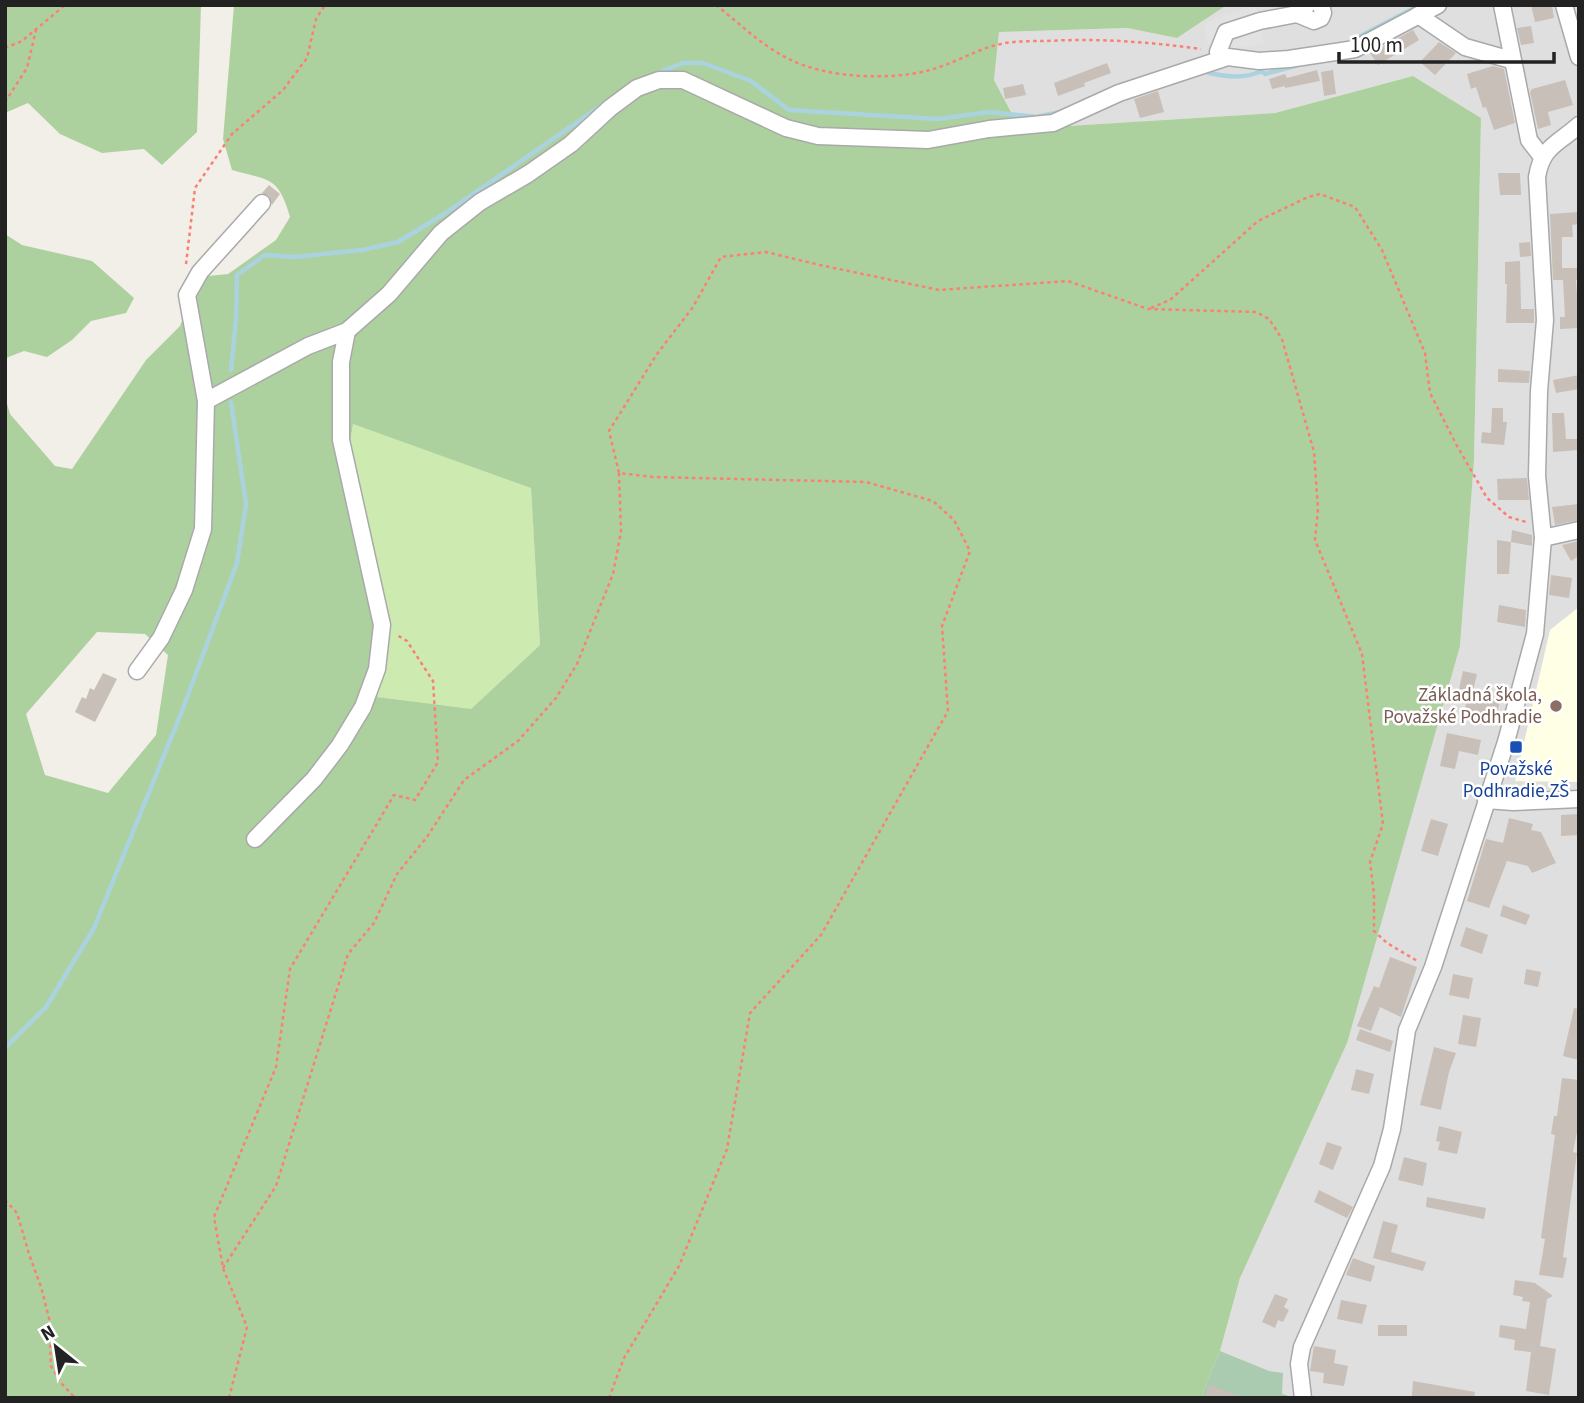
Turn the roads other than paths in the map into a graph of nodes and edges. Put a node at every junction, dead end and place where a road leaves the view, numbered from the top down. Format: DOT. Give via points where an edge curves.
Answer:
graph roads {
  1 [pos="1321,5"];
  2 [pos="1438,5"];
  3 [pos="1502,5"];
  4 [pos="1564,5"];
  5 [pos="1302,10"];
  6 [pos="1422,19"];
  7 [pos="1218,52"];
  8 [pos="1579,57"];
  9 [pos="1511,60"];
  10 [pos="1579,125"];
  11 [pos="1542,157"];
  12 [pos="262,203"];
  13 [pos="347,331"];
  14 [pos="206,401"];
  15 [pos="1579,530"];
  16 [pos="1543,532"];
  17 [pos="137,671"];
  18 [pos="1579,799"];
  19 [pos="1486,800"];
  20 [pos="255,839"];
  21 [pos="1303,1398"];
  1 -- 5 [label="street" via="1324,13 1314,21"];
  2 -- 6 [label="street"];
  3 -- 9 [label="street"];
  4 -- 8 [label="street"];
  5 -- 7 [label="street" via="1226,32"];
  6 -- 9 [label="street" via="1465,47"];
  6 -- 13 [label="street" via="1355,49 1259,61 1228,57 1119,93 1053,123 928,140 818,136 786,128 683,80 659,80 637,88 570,144 441,233 389,294"];
  9 -- 11 [label="street" via="1529,140"];
  10 -- 11 [label="street"];
  11 -- 16 [label="street" via="1536,191 1545,320 1537,476"];
  12 -- 14 [label="street" via="200,272 187,295"];
  13 -- 14 [label="street" via="308,346"];
  13 -- 20 [label="street" via="341,362 341,440 382,625 377,669 363,707 340,745 314,779"];
  14 -- 17 [label="street" via="202,529 184,590 161,638"];
  15 -- 16 [label="street"];
  16 -- 19 [label="street" via="1535,634"];
  18 -- 19 [label="street"];
  19 -- 21 [label="street" via="1433,967 1407,1030 1382,1166 1302,1347"];
}
